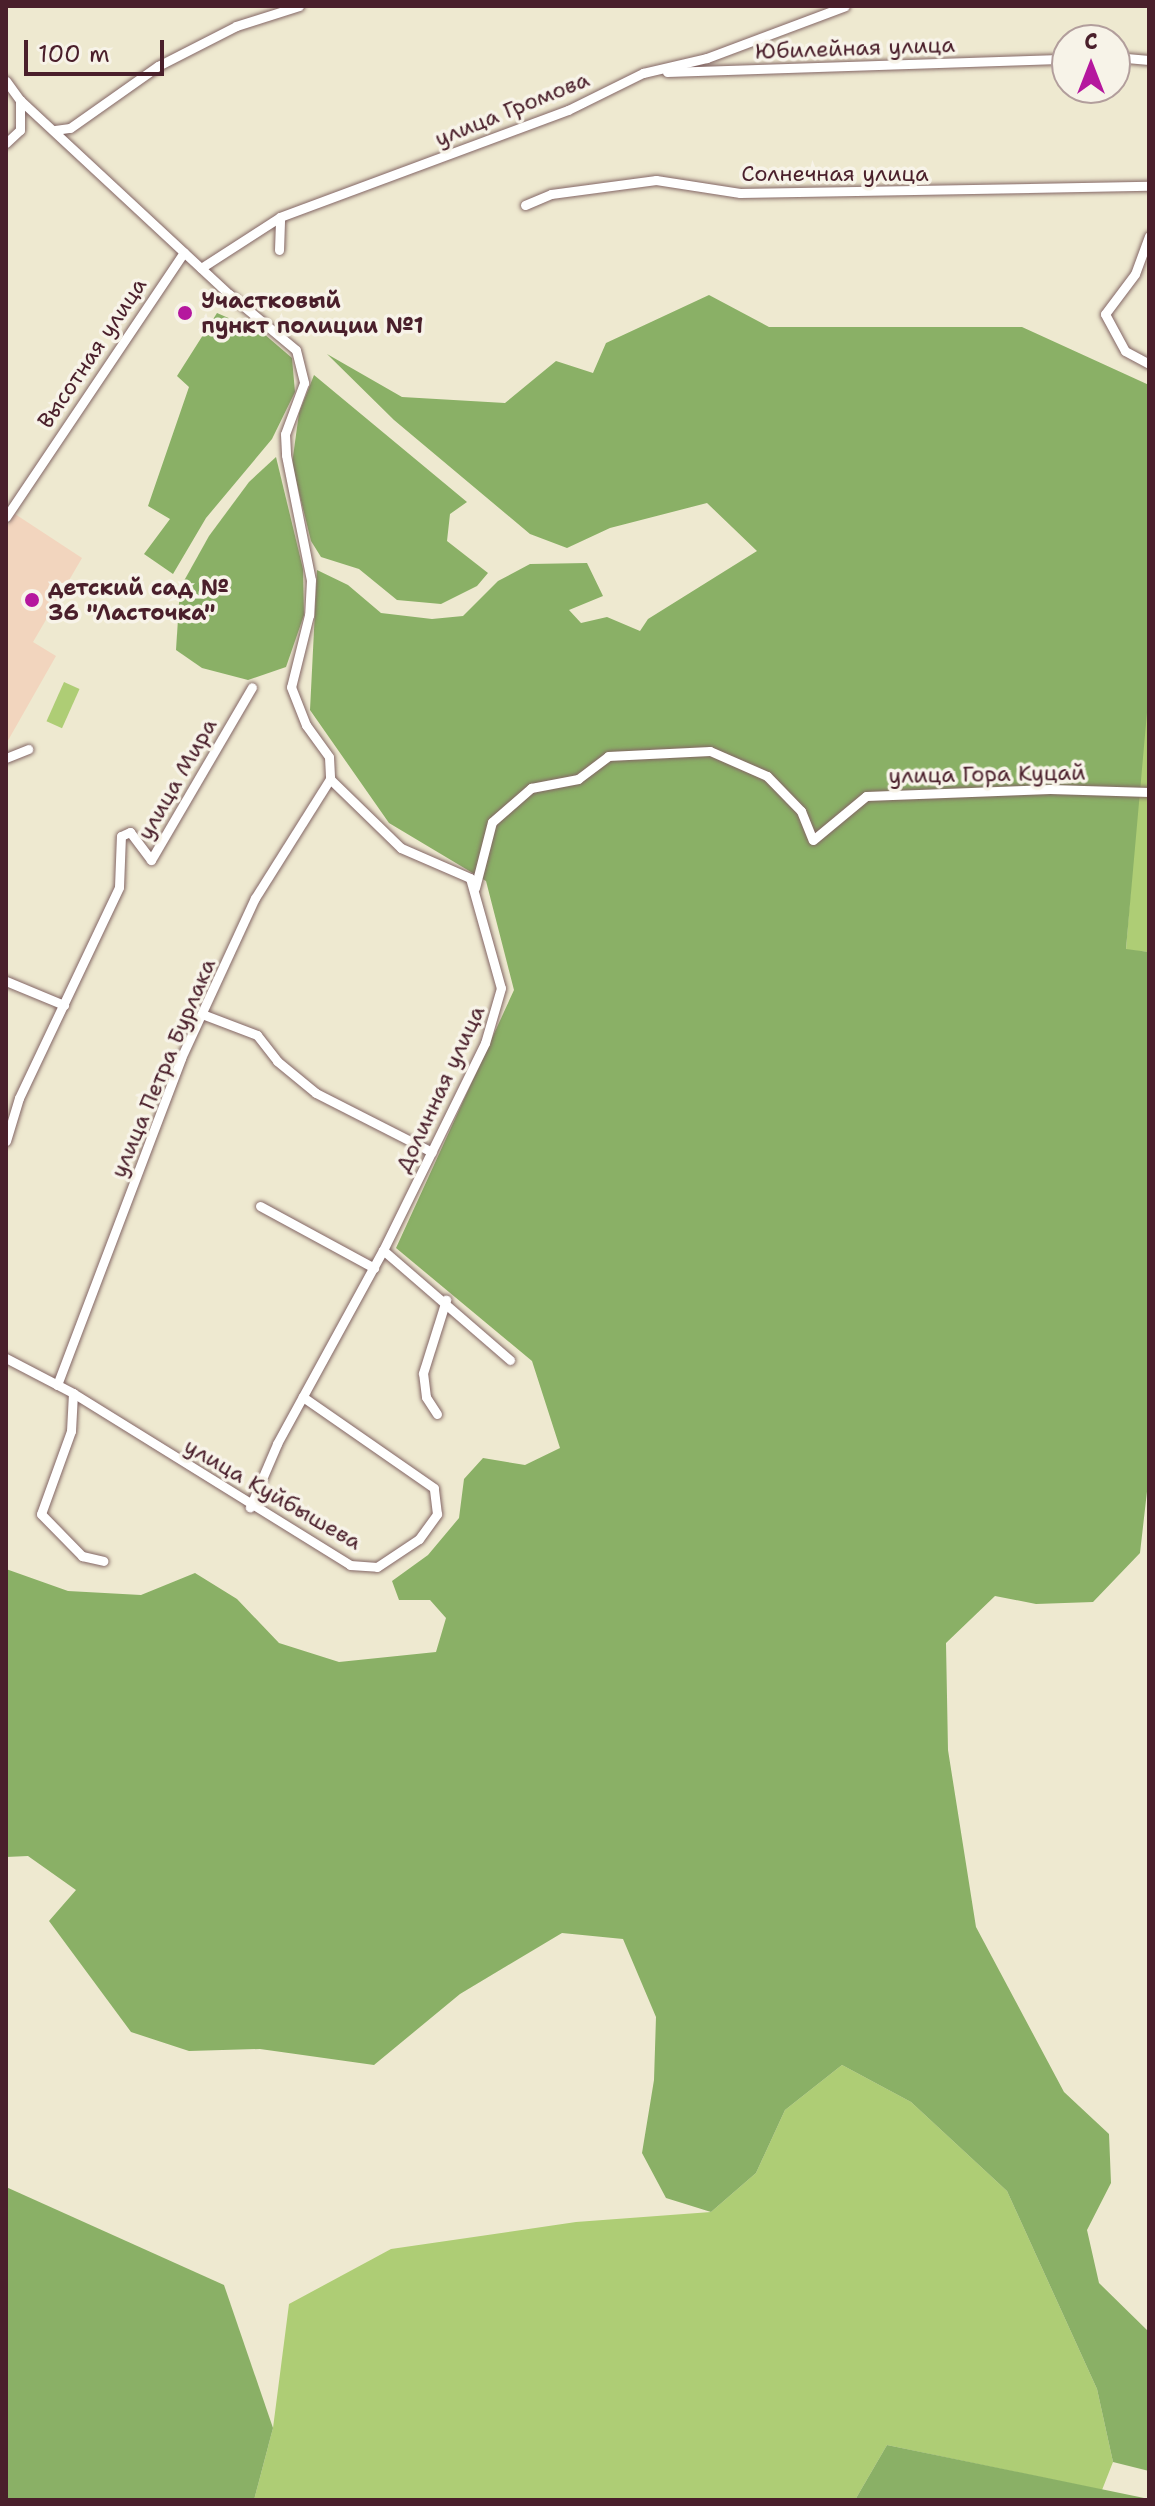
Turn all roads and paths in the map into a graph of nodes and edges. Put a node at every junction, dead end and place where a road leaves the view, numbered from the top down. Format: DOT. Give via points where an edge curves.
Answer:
graph roads {
  1 [pos="299,6"];
  2 [pos="845,6"];
  3 [pos="1051,60"];
  4 [pos="643,73"];
  5 [pos="6,81"];
  6 [pos="20,100"];
  7 [pos="55,130"];
  8 [pos="6,143"];
  9 [pos="1149,186"];
  10 [pos="525,205"];
  11 [pos="280,217"];
  12 [pos="1149,236"];
  13 [pos="279,250"];
  14 [pos="184,252"];
  15 [pos="201,268"];
  16 [pos="1149,364"];
  17 [pos="6,517"];
  18 [pos="252,687"];
  19 [pos="28,749"];
  20 [pos="6,758"];
  21 [pos="330,779"];
  22 [pos="1149,792"];
  23 [pos="475,888"];
  24 [pos="6,981"];
  25 [pos="64,1005"];
  26 [pos="202,1014"];
  27 [pos="6,1141"];
  28 [pos="432,1152"];
  29 [pos="260,1206"];
  30 [pos="383,1250"];
  31 [pos="374,1268"];
  32 [pos="446,1300"];
  33 [pos="6,1358"];
  34 [pos="510,1360"];
  35 [pos="57,1385"];
  36 [pos="73,1393"];
  37 [pos="303,1397"];
  38 [pos="437,1414"];
  39 [pos="250,1507"];
  40 [pos="103,1561"];
  1 -- 7 [label="street" via="236,26 158,66 70,128"];
  2 -- 4 [label="street, улица Громова" via="707,58"];
  3 -- 4 [label="street, Юбилейная улица"];
  4 -- 11 [label="street, улица Громова" via="568,110"];
  5 -- 6 [label="street"];
  6 -- 7 [label="street"];
  6 -- 8 [label="street" via="20,130"];
  7 -- 14 [label="street"];
  9 -- 10 [label="street, Солнечная улица" via="740,193 656,180 551,194"];
  11 -- 13 [label="street"];
  11 -- 15 [label="street, улица Громова"];
  12 -- 16 [label="street" via="1135,274 1105,314 1125,351"];
  14 -- 15 [label="street"];
  14 -- 17 [label="street, Высотная улица"];
  15 -- 21 [label="street" via="296,350 302,365 304,383 285,434 311,580 309,615 291,687 306,725 329,757"];
  18 -- 25 [label="street, улица Мира" via="151,860 130,832 121,836 119,887"];
  19 -- 20 [label="street"];
  21 -- 23 [label="street" via="401,848 470,878"];
  21 -- 26 [label="street, улица Петра Бурлака" via="255,898"];
  22 -- 23 [label="street, улица Гора Куцай" via="1050,789 866,796 813,840 801,811 767,776 710,751 608,756 578,779 531,788 492,822"];
  23 -- 28 [label="street, Долинная улица" via="501,988 500,1007"];
  24 -- 25 [label="street"];
  25 -- 27 [label="street, улица Мира" via="19,1098"];
  26 -- 28 [label="street" via="257,1035 316,1093"];
  26 -- 35 [label="street, улица Петра Бурлака"];
  28 -- 30 [label="street, Долинная улица"];
  29 -- 31 [label="street"];
  30 -- 31 [label="street, Долинная улица"];
  30 -- 32 [label="street"];
  31 -- 37 [label="street, Долинная улица"];
  32 -- 34 [label="street"];
  32 -- 38 [label="street" via="423,1373 426,1397"];
  33 -- 35 [label="street, улица Куйбышева"];
  35 -- 36 [label="street, улица Куйбышева"];
  36 -- 39 [label="street, улица Куйбышева"];
  36 -- 40 [label="street" via="71,1431 41,1514 82,1556"];
  37 -- 39 [label="street, Долинная улица"];
  37 -- 39 [label="street, улица Куйбышева" via="434,1488 437,1514 419,1539 377,1567 350,1565"];
}
